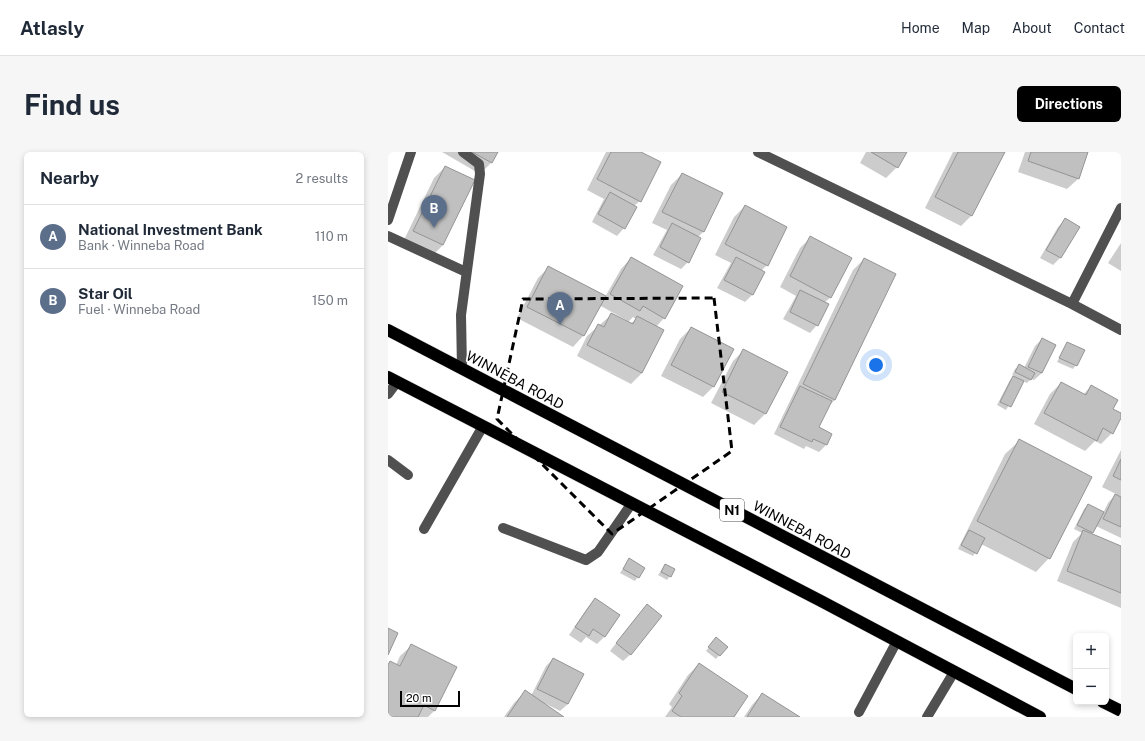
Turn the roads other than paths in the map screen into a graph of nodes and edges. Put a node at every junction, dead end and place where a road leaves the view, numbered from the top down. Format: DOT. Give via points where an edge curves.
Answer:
graph roads {
  1 [pos="411,152"];
  2 [pos="463,152"];
  3 [pos="758,152"];
  4 [pos="1121,208"];
  5 [pos="388,220"];
  6 [pos="388,236"];
  7 [pos="466,272"];
  8 [pos="1072,304"];
  9 [pos="388,330"];
  10 [pos="1121,330"];
  11 [pos="462,369"];
  12 [pos="393,380"];
  13 [pos="388,394"];
  14 [pos="483,426"];
  15 [pos="388,460"];
  16 [pos="408,476"];
  17 [pos="632,503"];
  18 [pos="503,528"];
  19 [pos="424,529"];
  20 [pos="897,641"];
  21 [pos="954,672"];
  22 [pos="1073,687"];
  23 [pos="1109,705"];
  24 [pos="1121,711"];
  25 [pos="859,712"];
  26 [pos="927,717"];
  27 [pos="1040,717"];
  1 -- 5 [label="street"];
  2 -- 7 [label="street" via="479,164 480,174"];
  3 -- 8 [label="street"];
  4 -- 8 [label="street"];
  6 -- 7 [label="street"];
  7 -- 11 [label="street" via="460,322"];
  8 -- 10 [label="street"];
  9 -- 11 [label="highway, WINNEBA ROAD / N1"];
  11 -- 22 [label="highway, WINNEBA ROAD / N1"];
  12 -- 13 [label="street"];
  12 -- 14 [label="highway"];
  14 -- 17 [label="highway"];
  14 -- 19 [label="street"];
  15 -- 16 [label="street"];
  17 -- 18 [label="street" via="598,552 586,560"];
  17 -- 20 [label="highway"];
  20 -- 21 [label="highway"];
  20 -- 25 [label="street"];
  21 -- 26 [label="street"];
  21 -- 27 [label="highway"];
  23 -- 24 [label="highway"];
}
